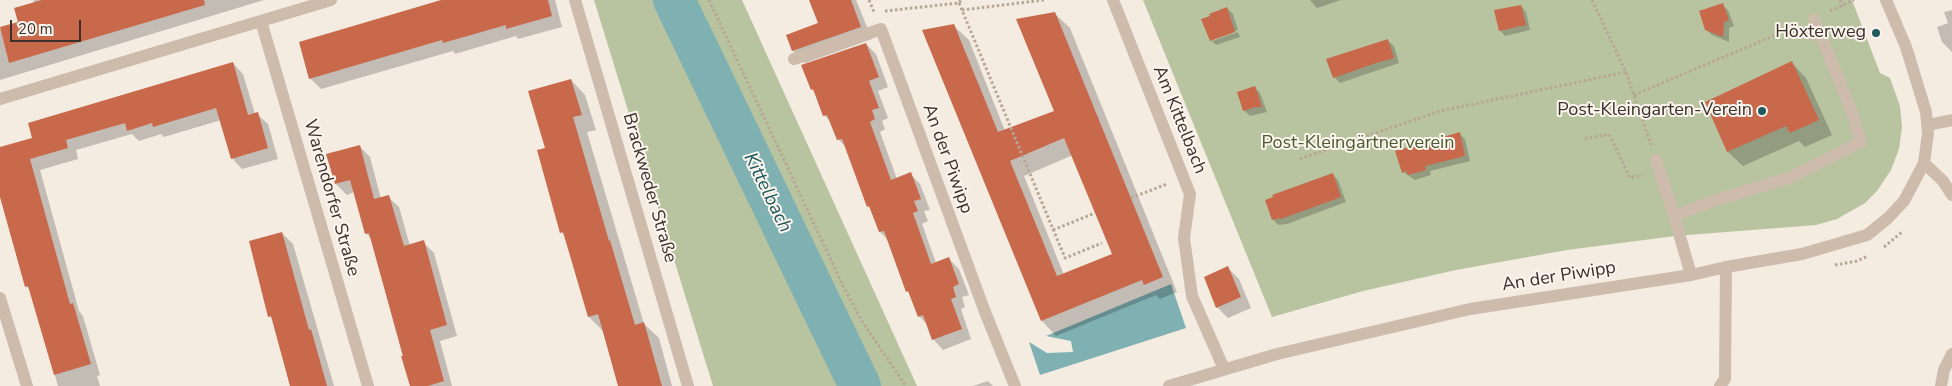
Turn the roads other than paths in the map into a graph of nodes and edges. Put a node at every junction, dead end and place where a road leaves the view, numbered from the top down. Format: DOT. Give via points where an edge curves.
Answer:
graph roads {
  1 [pos="331,0"];
  2 [pos="575,0"];
  3 [pos="1112,0"];
  4 [pos="1888,0"];
  5 [pos="1814,19"];
  6 [pos="261,21"];
  7 [pos="794,59"];
  8 [pos="0,99"];
  9 [pos="1952,120"];
  10 [pos="1928,125"];
  11 [pos="1924,163"];
  12 [pos="1658,165"];
  13 [pos="1952,195"];
  14 [pos="1674,216"];
  15 [pos="1726,267"];
  16 [pos="1691,275"];
  17 [pos="0,298"];
  18 [pos="1952,354"];
  19 [pos="1224,370"];
  20 [pos="27,386"];
  21 [pos="368,386"];
  22 [pos="688,386"];
  23 [pos="1015,386"];
  24 [pos="1169,386"];
  25 [pos="1720,386"];
  26 [pos="1941,386"];
  1 -- 6 [label="street"];
  2 -- 22 [label="street, Brackweder Straße"];
  3 -- 19 [label="street, Am Kittelbach" via="1190,194 1184,238 1192,296"];
  4 -- 10 [label="street" via="1916,76"];
  5 -- 14 [label="street" via="1861,142 1789,178"];
  6 -- 8 [label="street"];
  6 -- 21 [label="street, Warendorfer Straße"];
  7 -- 23 [label="street, An der Piwipp" via="881,29"];
  9 -- 10 [label="street"];
  10 -- 11 [label="street"];
  11 -- 13 [label="street"];
  11 -- 15 [label="street, An der Piwipp" via="1904,201 1867,235 1802,254"];
  12 -- 14 [label="street"];
  14 -- 16 [label="street"];
  15 -- 16 [label="street, An der Piwipp"];
  15 -- 25 [label="street" via="1725,379"];
  16 -- 19 [label="street, An der Piwipp" via="1470,309 1277,354"];
  17 -- 20 [label="street"];
  18 -- 26 [label="street"];
  19 -- 24 [label="street, An der Piwipp"];
}
